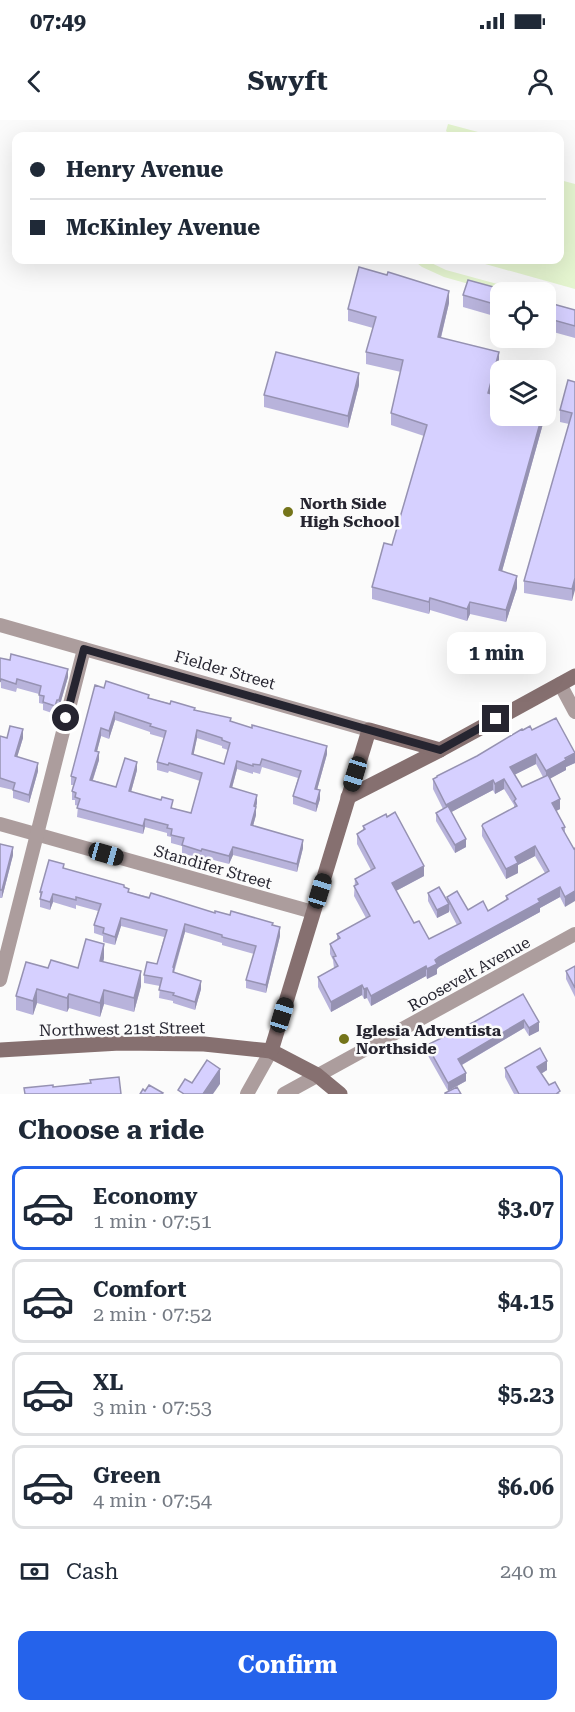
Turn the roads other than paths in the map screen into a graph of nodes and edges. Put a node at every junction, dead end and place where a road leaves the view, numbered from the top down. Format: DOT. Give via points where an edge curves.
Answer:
graph roads {
  1 [pos="0,625"];
  2 [pos="84,649"];
  3 [pos="575,676"];
  4 [pos="560,684"];
  5 [pos="575,712"];
  6 [pos="369,730"];
  7 [pos="440,750"];
  8 [pos="348,797"];
  9 [pos="0,824"];
  10 [pos="37,834"];
  11 [pos="313,912"];
  12 [pos="575,934"];
  13 [pos="0,980"];
  14 [pos="0,1050"];
  15 [pos="271,1051"];
  16 [pos="317,1076"];
  17 [pos="247,1094"];
  18 [pos="284,1094"];
  19 [pos="340,1094"];
  1 -- 2 [label="street, Fielder Street"];
  2 -- 6 [label="street, Fielder Street"];
  2 -- 10 [label="street"];
  3 -- 4 [label="street"];
  4 -- 5 [label="street"];
  4 -- 7 [label="street"];
  6 -- 7 [label="street, Fielder Street"];
  6 -- 8 [label="street"];
  7 -- 8 [label="street"];
  8 -- 11 [label="street"];
  9 -- 10 [label="street, Standifer Street"];
  10 -- 11 [label="street, Standifer Street"];
  10 -- 13 [label="street"];
  11 -- 15 [label="street"];
  12 -- 16 [label="street, Roosevelt Avenue"];
  14 -- 15 [label="street, Northwest 21st Street" via="204,1044"];
  15 -- 16 [label="street, Northwest 21st Street"];
  15 -- 17 [label="street"];
  16 -- 18 [label="street, Roosevelt Avenue"];
  16 -- 19 [label="street, Northwest 21st Street"];
}
